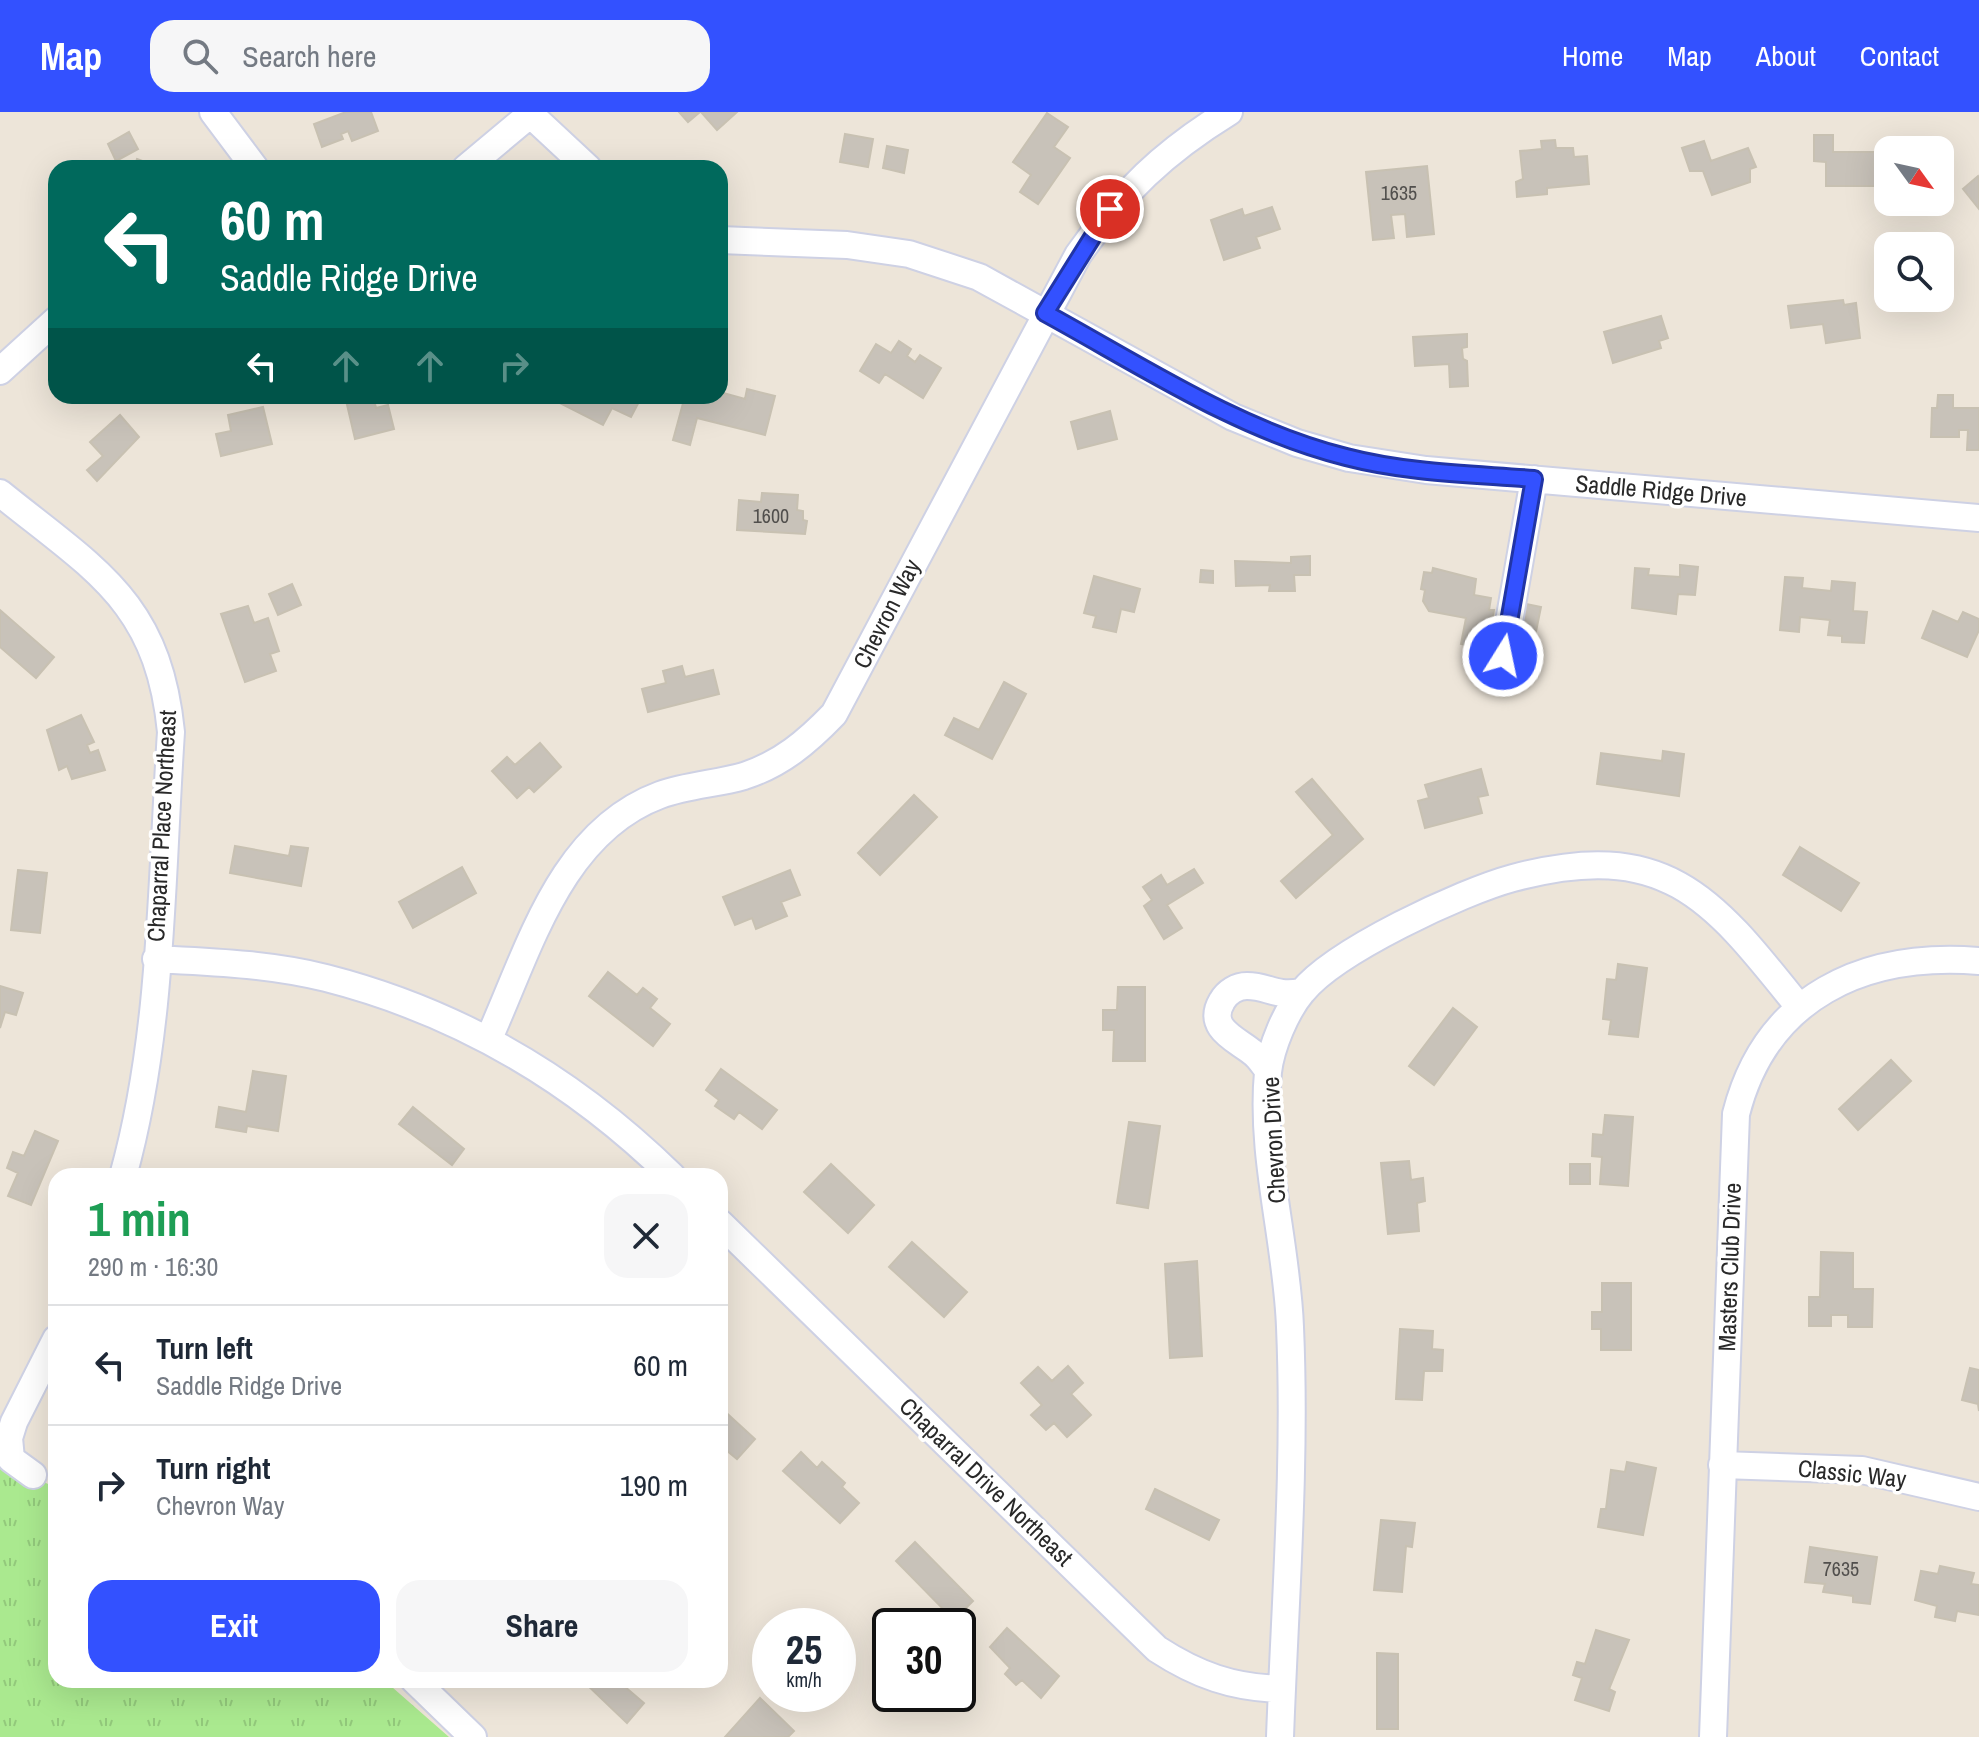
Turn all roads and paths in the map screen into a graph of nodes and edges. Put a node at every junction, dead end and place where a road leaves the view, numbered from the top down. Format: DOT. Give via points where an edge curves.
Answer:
graph roads {
  1 [pos="213,112"];
  2 [pos="1229,112"];
  3 [pos="532,113"];
  4 [pos="249,160"];
  5 [pos="476,160"];
  6 [pos="580,160"];
  7 [pos="728,240"];
  8 [pos="1045,313"];
  9 [pos="48,327"];
  10 [pos="0,371"];
  11 [pos="1534,479"];
  12 [pos="0,493"];
  13 [pos="1979,518"];
  14 [pos="1503,656"];
  15 [pos="156,959"];
  16 [pos="1979,961"];
  17 [pos="1301,992"];
  18 [pos="1799,1007"];
  19 [pos="489,1038"];
  20 [pos="1268,1070"];
  21 [pos="125,1168"];
  22 [pos="664,1168"];
  23 [pos="728,1231"];
  24 [pos="48,1364"];
  25 [pos="0,1459"];
  26 [pos="1722,1465"];
  27 [pos="44,1481"];
  28 [pos="1979,1497"];
  29 [pos="422,1688"];
  30 [pos="1282,1689"];
  31 [pos="473,1737"];
  32 [pos="1280,1737"];
  33 [pos="1713,1737"];
  1 -- 4 [label="street"];
  2 -- 8 [label="street, Chevron Way" via="1151,167 1110,209"];
  3 -- 5 [label="street"];
  3 -- 6 [label="street"];
  7 -- 8 [label="street, Saddle Ridge Drive" via="847,245 909,254 979,277"];
  8 -- 11 [label="street, Saddle Ridge Drive" via="1233,417 1297,443 1349,458 1426,470"];
  8 -- 19 [label="street, Chevron Way" via="834,714 775,764 657,796 596,835 559,885"];
  9 -- 10 [label="street"];
  11 -- 13 [label="street, Saddle Ridge Drive"];
  11 -- 14 [label="street"];
  12 -- 15 [label="street, Chaparral Place Northeast" via="105,578 154,649 167,692 171,732"];
  15 -- 19 [label="street" via="244,964 325,978 414,1005"];
  15 -- 21 [label="street, Chaparral Place Northeast" via="145,1081"];
  16 -- 18 [label="street, Masters Club Drive" via="1940,958 1866,970"];
  17 -- 18 [label="street, Chevron Drive" via="1361,945 1501,881 1602,865 1657,875 1706,900"];
  17 -- 20 [label="street, Chevron Drive"];
  17 -- 20 [label="street" via="1280,996 1243,985 1220,1003 1223,1031"];
  18 -- 26 [label="street, Masters Club Drive" via="1758,1055 1736,1114"];
  19 -- 22 [label="street" via="571,1089"];
  20 -- 30 [label="street, Chevron Drive" via="1270,1147 1290,1324"];
  23 -- 30 [label="street, Chaparral Drive Northeast" via="1157,1649 1217,1681"];
  24 -- 27 [label="street" via="9,1438 11,1459"];
  25 -- 27 [label="street"];
  26 -- 28 [label="street, Classic Way" via="1862,1470"];
  26 -- 33 [label="street, Masters Club Drive"];
  29 -- 31 [label="street"];
  30 -- 32 [label="street, Chevron Drive"];
}
